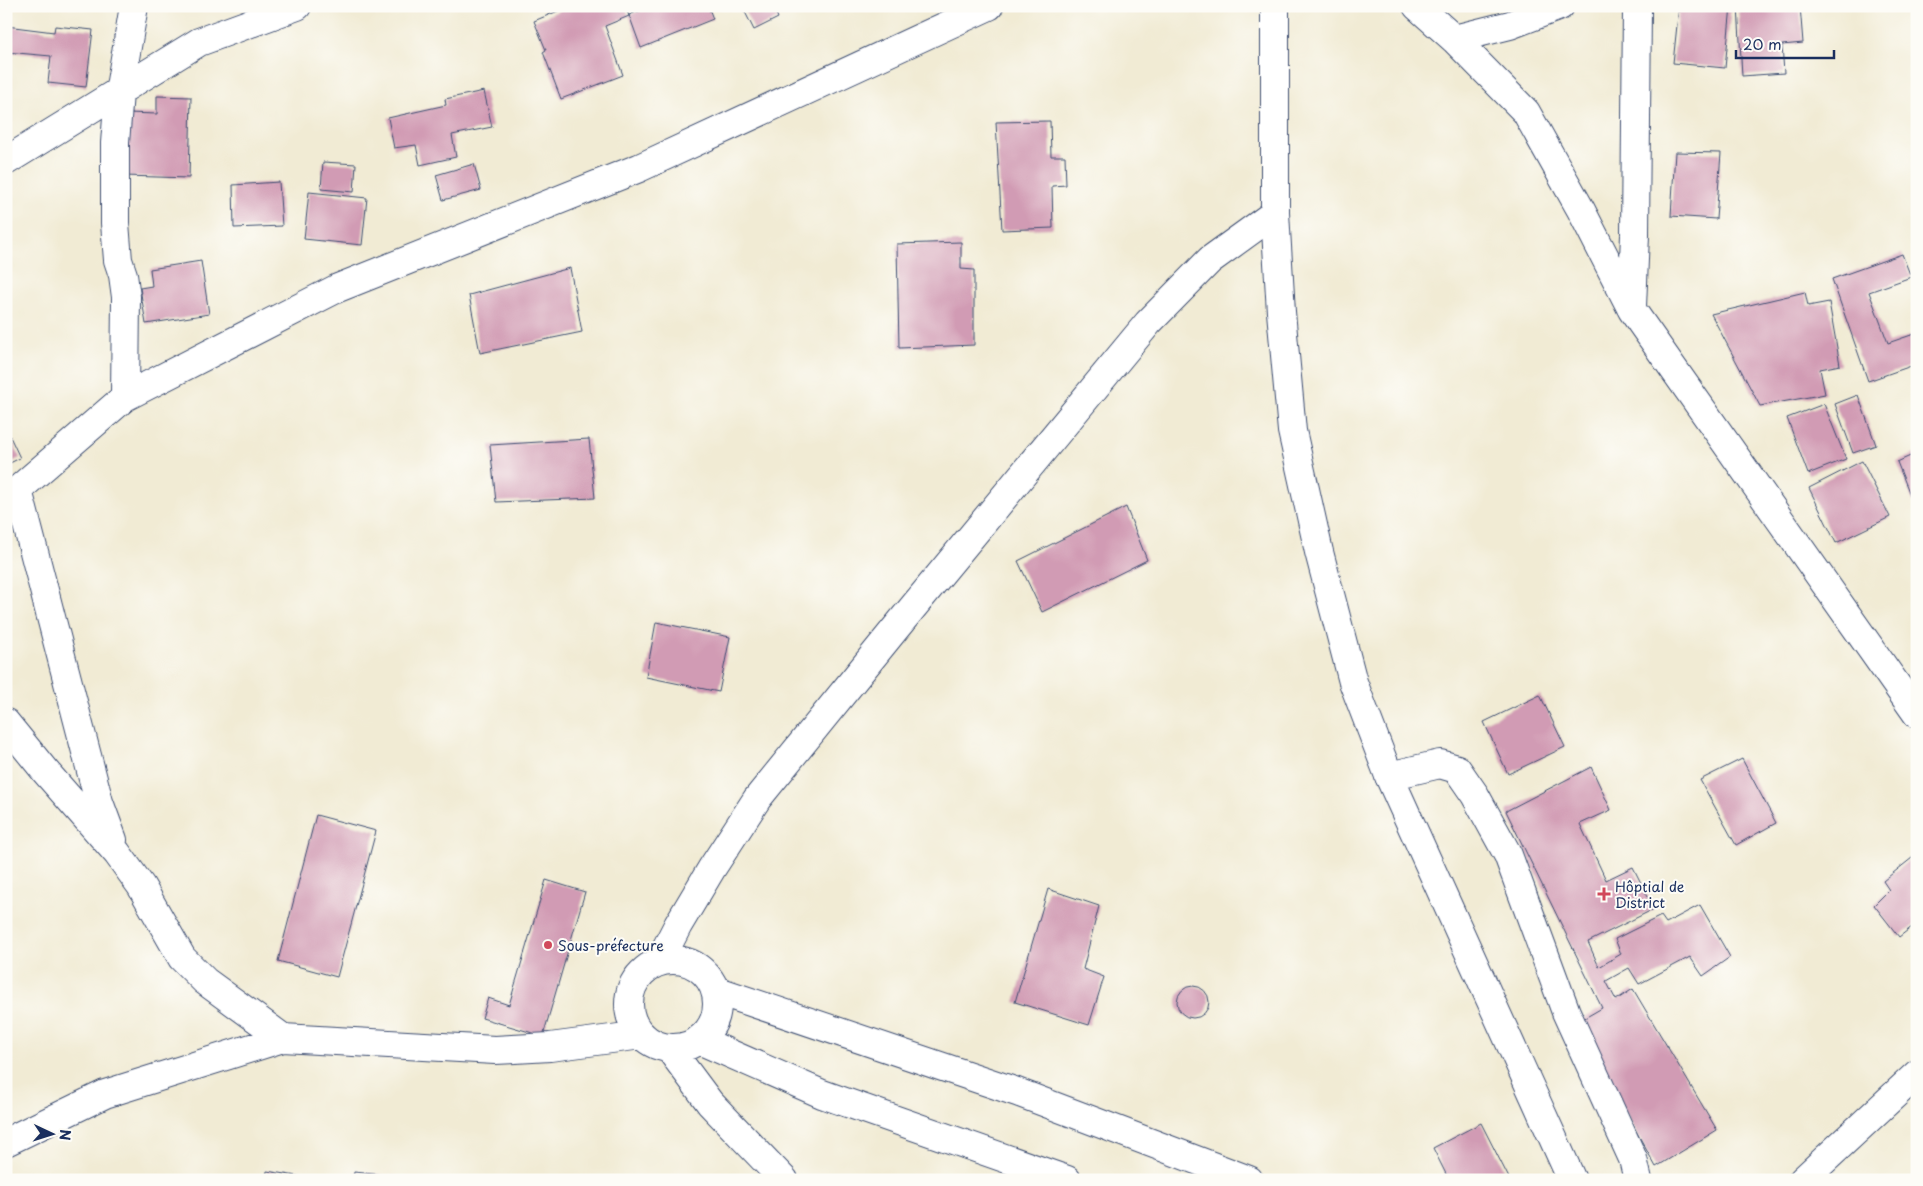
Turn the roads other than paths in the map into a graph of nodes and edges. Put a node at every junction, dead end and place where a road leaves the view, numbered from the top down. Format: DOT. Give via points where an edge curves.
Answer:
graph roads {
  1 [pos="134,6"];
  2 [pos="297,6"];
  3 [pos="989,6"];
  4 [pos="1275,6"];
  5 [pos="1417,6"];
  6 [pos="1560,6"];
  7 [pos="1637,6"];
  8 [pos="1454,39"];
  9 [pos="119,93"];
  10 [pos="6,161"];
  11 [pos="1275,213"];
  12 [pos="1632,310"];
  13 [pos="125,398"];
  14 [pos="12,495"];
  15 [pos="1917,714"];
  16 [pos="6,723"];
  17 [pos="1389,776"];
  18 [pos="118,854"];
  19 [pos="659,962"];
  20 [pos="715,990"];
  21 [pos="642,1035"];
  22 [pos="283,1038"];
  23 [pos="699,1040"];
  24 [pos="669,1048"];
  25 [pos="1917,1074"];
  26 [pos="6,1142"];
  27 [pos="784,1180"];
  28 [pos="1067,1180"];
  29 [pos="1250,1180"];
  30 [pos="1572,1180"];
  31 [pos="1638,1180"];
  32 [pos="1803,1180"];
  1 -- 9 [label="street"];
  2 -- 9 [label="street" via="199,42"];
  3 -- 13 [label="street" via="639,168 338,288"];
  4 -- 11 [label="street"];
  5 -- 8 [label="street"];
  6 -- 8 [label="street" via="1510,25"];
  7 -- 12 [label="street"];
  8 -- 12 [label="street" via="1526,112"];
  9 -- 10 [label="street"];
  9 -- 13 [label="street" via="114,143 115,223 126,297"];
  11 -- 17 [label="street" via="1292,431 1353,682"];
  11 -- 19 [label="street" via="1210,260 1148,323 895,629 758,799 707,876"];
  12 -- 15 [label="street"];
  13 -- 14 [label="street"];
  14 -- 18 [label="street" via="99,802"];
  16 -- 18 [label="street"];
  17 -- 30 [label="street"];
  17 -- 31 [label="street" via="1440,764 1457,769 1476,795 1508,855 1566,1012 1633,1159"];
  18 -- 22 [label="street" via="141,886 182,958 205,981"];
  19 -- 20 [label="street" via="673,959 693,964 709,978"];
  19 -- 21 [label="street" via="636,980 630,994 629,1009 633,1023"];
  20 -- 23 [label="street" via="718,1004 715,1018 709,1031"];
  20 -- 29 [label="street" via="1017,1092"];
  21 -- 22 [label="street" via="550,1047 495,1050"];
  21 -- 24 [label="street"];
  22 -- 26 [label="street" via="105,1094"];
  23 -- 24 [label="street" via="684,1047"];
  23 -- 28 [label="street" via="822,1094"];
  24 -- 27 [label="street" via="710,1103"];
  25 -- 32 [label="street"];
}
